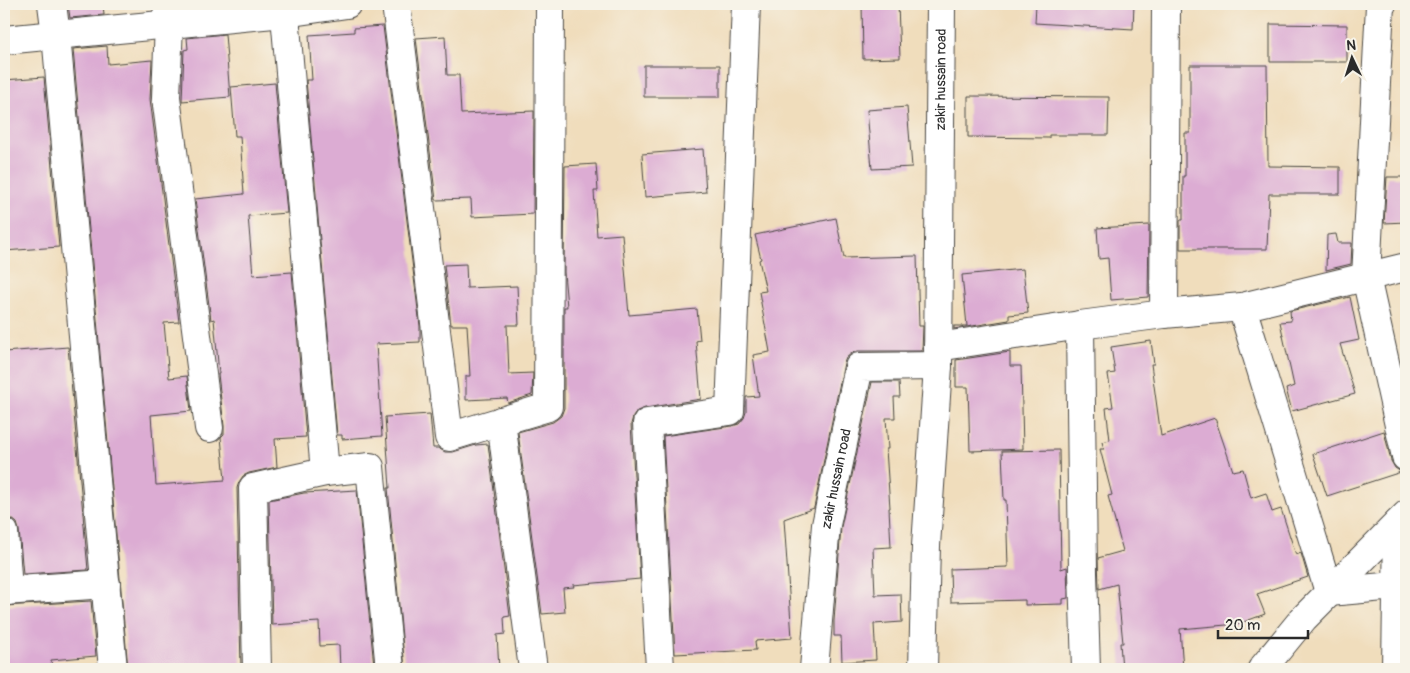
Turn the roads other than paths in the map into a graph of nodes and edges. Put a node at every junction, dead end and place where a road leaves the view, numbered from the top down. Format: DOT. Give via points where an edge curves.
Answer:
graph roads {
  1 [pos="52,4"];
  2 [pos="347,4"];
  3 [pos="396,4"];
  4 [pos="550,4"];
  5 [pos="746,4"];
  6 [pos="941,4"];
  7 [pos="1166,4"];
  8 [pos="1382,4"];
  9 [pos="284,8"];
  10 [pos="168,14"];
  11 [pos="56,35"];
  12 [pos="4,40"];
  13 [pos="1406,267"];
  14 [pos="1366,277"];
  15 [pos="1242,307"];
  16 [pos="1164,314"];
  17 [pos="1080,325"];
  18 [pos="938,356"];
  19 [pos="500,421"];
  20 [pos="208,428"];
  21 [pos="1406,457"];
  22 [pos="325,472"];
  23 [pos="1402,519"];
  24 [pos="4,532"];
  25 [pos="106,584"];
  26 [pos="1402,585"];
  27 [pos="6,591"];
  28 [pos="1329,592"];
  29 [pos="113,669"];
  30 [pos="257,669"];
  31 [pos="390,669"];
  32 [pos="533,669"];
  33 [pos="660,669"];
  34 [pos="814,669"];
  35 [pos="923,669"];
  36 [pos="1086,669"];
  37 [pos="1262,669"];
  38 [pos="1396,669"];
  1 -- 11 [label="street"];
  2 -- 9 [label="street"];
  3 -- 19 [label="street" via="450,437"];
  4 -- 19 [label="street" via="548,407"];
  5 -- 33 [label="street" via="730,411 647,423"];
  6 -- 18 [label="street, zakir hussain road"];
  7 -- 16 [label="street"];
  8 -- 14 [label="street"];
  9 -- 10 [label="street"];
  9 -- 22 [label="street"];
  10 -- 11 [label="street"];
  10 -- 20 [label="street" via="166,97"];
  11 -- 12 [label="street"];
  11 -- 25 [label="street"];
  13 -- 14 [label="street"];
  14 -- 15 [label="street"];
  14 -- 21 [label="street"];
  15 -- 16 [label="street"];
  15 -- 28 [label="street"];
  16 -- 17 [label="street"];
  17 -- 18 [label="street"];
  17 -- 36 [label="street"];
  18 -- 34 [label="street, zakir hussain road" via="859,367 826,525"];
  18 -- 35 [label="street, zakir hussain road" via="926,546"];
  19 -- 32 [label="street"];
  22 -- 30 [label="street" via="253,488"];
  22 -- 31 [label="street" via="370,467"];
  23 -- 26 [label="street"];
  23 -- 28 [label="street"];
  24 -- 27 [label="street"];
  25 -- 27 [label="street"];
  25 -- 29 [label="street"];
  26 -- 28 [label="street"];
  26 -- 38 [label="street"];
  28 -- 37 [label="street" via="1302,618"];
}
